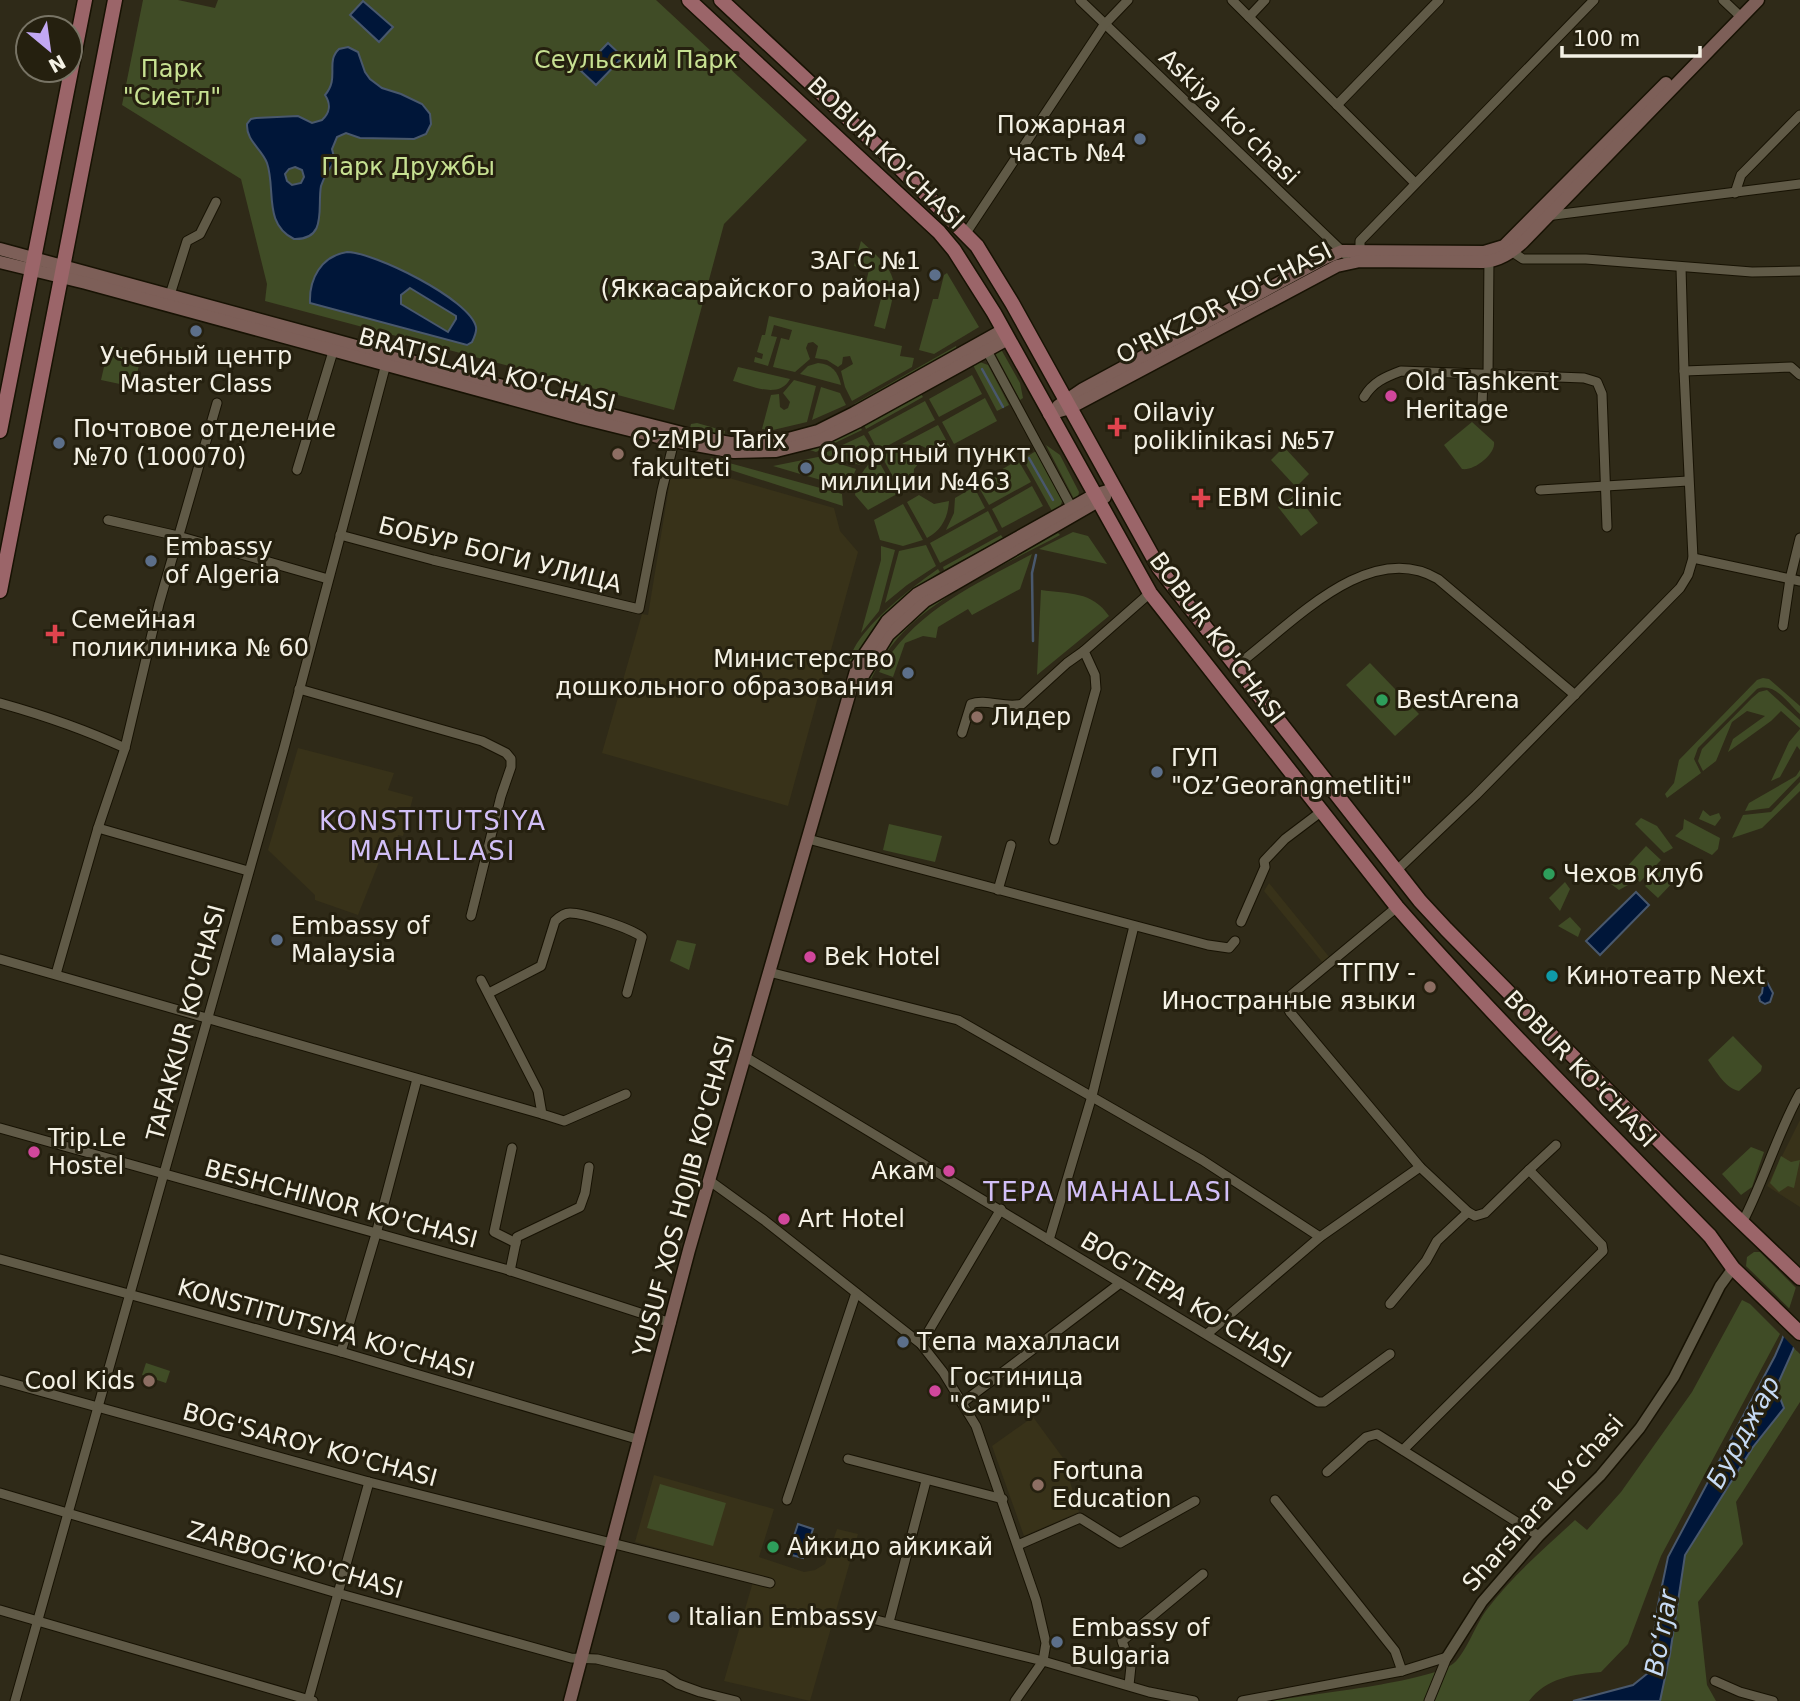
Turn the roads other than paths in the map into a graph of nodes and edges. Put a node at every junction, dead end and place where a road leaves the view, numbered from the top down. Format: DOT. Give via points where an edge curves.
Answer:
graph roads {
  1 [pos="85,0"];
  2 [pos="115,0"];
  3 [pos="689,0"];
  4 [pos="721,0"];
  5 [pos="1080,0"];
  6 [pos="1128,0"];
  7 [pos="1232,0"];
  8 [pos="1265,0"];
  9 [pos="1439,0"];
  10 [pos="1594,0"];
  11 [pos="1723,0"];
  12 [pos="1747,0"];
  13 [pos="1758,0"];
  14 [pos="1738,15"];
  15 [pos="1249,17"];
  16 [pos="1104,25"];
  17 [pos="771,47"];
  18 [pos="756,62"];
  19 [pos="1337,105"];
  20 [pos="1800,115"];
  21 [pos="883,151"];
  22 [pos="869,167"];
  23 [pos="1415,183"];
  24 [pos="1800,184"];
  25 [pos="1735,193"];
  26 [pos="216,202"];
  27 [pos="1544,214"];
  28 [pos="966,233"];
  29 [pos="0,249"];
  30 [pos="1508,249"];
  31 [pos="1342,251"];
  32 [pos="1357,257"];
  33 [pos="1489,257"];
  34 [pos="0,262"];
  35 [pos="33,265"];
  36 [pos="1681,268"];
  37 [pos="1800,271"];
  38 [pos="63,272"];
  39 [pos="168,300"];
  40 [pos="1006,335"];
  41 [pos="335,345"];
  42 [pos="985,346"];
  43 [pos="387,359"];
  44 [pos="1684,371"];
  45 [pos="1800,375"];
  46 [pos="1486,376"];
  47 [pos="1364,397"];
  48 [pos="217,403"];
  49 [pos="1067,404"];
  50 [pos="1482,406"];
  51 [pos="1049,414"];
  52 [pos="0,431"];
  53 [pos="676,437"];
  54 [pos="297,470"];
  55 [pos="1688,481"];
  56 [pos="1605,485"];
  57 [pos="1114,489"];
  58 [pos="1540,490"];
  59 [pos="1096,499"];
  60 [pos="1074,511"];
  61 [pos="108,520"];
  62 [pos="1606,527"];
  63 [pos="178,536"];
  64 [pos="340,536"];
  65 [pos="1800,538"];
  66 [pos="1693,558"];
  67 [pos="328,579"];
  68 [pos="1795,580"];
  69 [pos="0,591"];
  70 [pos="1150,593"];
  71 [pos="1783,626"];
  72 [pos="1084,651"];
  73 [pos="1236,666"];
  74 [pos="299,689"];
  75 [pos="1575,695"];
  76 [pos="0,703"];
  77 [pos="1286,729"];
  78 [pos="961,733"];
  79 [pos="1269,743"];
  80 [pos="125,748"];
  81 [pos="1322,811"];
  82 [pos="98,828"];
  83 [pos="808,839"];
  84 [pos="1054,840"];
  85 [pos="1011,845"];
  86 [pos="248,871"];
  87 [pos="1396,871"];
  88 [pos="998,890"];
  89 [pos="1397,907"];
  90 [pos="471,916"];
  91 [pos="1241,922"];
  92 [pos="1134,926"];
  93 [pos="1235,941"];
  94 [pos="0,959"];
  95 [pos="769,972"];
  96 [pos="56,974"];
  97 [pos="481,980"];
  98 [pos="489,993"];
  99 [pos="627,993"];
  100 [pos="207,1016"];
  101 [pos="744,1056"];
  102 [pos="1574,1056"];
  103 [pos="1553,1075"];
  104 [pos="417,1079"];
  105 [pos="1800,1093"];
  106 [pos="626,1094"];
  107 [pos="1092,1096"];
  108 [pos="542,1114"];
  109 [pos="0,1128"];
  110 [pos="1556,1145"];
  111 [pos="512,1148"];
  112 [pos="589,1167"];
  113 [pos="1420,1167"];
  114 [pos="1529,1170"];
  115 [pos="164,1175"];
  116 [pos="710,1181"];
  117 [pos="1001,1209"];
  118 [pos="1468,1212"];
  119 [pos="1742,1223"];
  120 [pos="376,1234"];
  121 [pos="1320,1237"];
  122 [pos="1049,1240"];
  123 [pos="516,1243"];
  124 [pos="0,1259"];
  125 [pos="1733,1268"];
  126 [pos="510,1271"];
  127 [pos="1800,1278"];
  128 [pos="1119,1284"];
  129 [pos="856,1293"];
  130 [pos="131,1295"];
  131 [pos="1390,1304"];
  132 [pos="671,1323"];
  133 [pos="1800,1333"];
  134 [pos="1207,1334"];
  135 [pos="921,1344"];
  136 [pos="341,1352"];
  137 [pos="1390,1354"];
  138 [pos="0,1380"];
  139 [pos="962,1403"];
  140 [pos="97,1408"];
  141 [pos="640,1440"];
  142 [pos="1403,1450"];
  143 [pos="848,1459"];
  144 [pos="1327,1472"];
  145 [pos="926,1481"];
  146 [pos="369,1482"];
  147 [pos="0,1493"];
  148 [pos="1003,1499"];
  149 [pos="787,1500"];
  150 [pos="1275,1500"];
  151 [pos="1195,1501"];
  152 [pos="68,1512"];
  153 [pos="1539,1536"];
  154 [pos="612,1544"];
  155 [pos="1018,1545"];
  156 [pos="1203,1574"];
  157 [pos="770,1583"];
  158 [pos="337,1593"];
  159 [pos="0,1610"];
  160 [pos="868,1618"];
  161 [pos="37,1621"];
  162 [pos="889,1622"];
  163 [pos="1447,1657"];
  164 [pos="581,1658"];
  165 [pos="1043,1661"];
  166 [pos="1402,1671"];
  167 [pos="1715,1681"];
  168 [pos="1129,1685"];
  169 [pos="15,1701"];
  170 [pos="310,1701"];
  171 [pos="570,1701"];
  172 [pos="736,1701"];
  173 [pos="1015,1701"];
  174 [pos="1194,1701"];
  175 [pos="1242,1701"];
  176 [pos="1429,1701"];
  177 [pos="1773,1701"];
  1 -- 35 [label="main road"];
  2 -- 38 [label="main road"];
  3 -- 18 [label="main road, BOBUR KO'CHASI"];
  4 -- 17 [label="main road, BOBUR KO'CHASI"];
  5 -- 16 [label="street, Askiya koʻchasi"];
  6 -- 16 [label="street"];
  7 -- 15 [label="street"];
  8 -- 15 [label="street"];
  9 -- 19 [label="street"];
  10 -- 23 [label="street"];
  11 -- 14 [label="street"];
  12 -- 14 [label="main road, O'RIKZOR KO'CHASI"];
  13 -- 14 [label="main road, O'RIKZOR KO'CHASI"];
  14 -- 27 [label="main road, O'RIKZOR KO'CHASI"];
  15 -- 19 [label="street"];
  16 -- 28 [label="street"];
  16 -- 31 [label="street, Askiya koʻchasi"];
  17 -- 18 [label="main road" via="767,58"];
  17 -- 21 [label="main road, BOBUR KO'CHASI"];
  18 -- 22 [label="main road, BOBUR KO'CHASI"];
  19 -- 23 [label="street"];
  20 -- 25 [label="street" via="1741,175"];
  21 -- 22 [label="main road" via="872,156"];
  21 -- 28 [label="main road, BOBUR KO'CHASI"];
  22 -- 40 [label="main road, BOBUR KO'CHASI" via="947,241"];
  23 -- 32 [label="street" via="1360,241"];
  24 -- 25 [label="street"];
  25 -- 27 [label="street"];
  26 -- 39 [label="street" via="200,234 187,241"];
  27 -- 30 [label="main road, O'RIKZOR KO'CHASI"];
  28 -- 49 [label="main road, BOBUR KO'CHASI" via="1001,284"];
  29 -- 35 [label="main road"];
  30 -- 33 [label="main road, O'RIKZOR KO'CHASI"];
  30 -- 36 [label="street" via="1523,259 1586,259"];
  31 -- 32 [label="main road, O'RIKZOR KO'CHASI"];
  31 -- 49 [label="main road, O'RIKZOR KO'CHASI"];
  32 -- 33 [label="main road, O'RIKZOR KO'CHASI"];
  32 -- 49 [label="main road, O'RIKZOR KO'CHASI"];
  33 -- 46 [label="street"];
  34 -- 35 [label="main road"];
  35 -- 38 [label="main road, BRATISLAVA KO'CHASI"];
  35 -- 52 [label="main road"];
  36 -- 37 [label="street"];
  36 -- 44 [label="street"];
  38 -- 39 [label="main road, BRATISLAVA KO'CHASI"];
  38 -- 69 [label="main road"];
  39 -- 41 [label="main road, BRATISLAVA KO'CHASI"];
  40 -- 42 [label="main road, BRATISLAVA KO'CHASI"];
  40 -- 51 [label="main road, BOBUR KO'CHASI"];
  41 -- 43 [label="main road, BRATISLAVA KO'CHASI"];
  41 -- 54 [label="street"];
  42 -- 53 [label="main road, BRATISLAVA KO'CHASI" via="805,436 743,444"];
  42 -- 60 [label="street"];
  43 -- 53 [label="main road, BRATISLAVA KO'CHASI"];
  43 -- 64 [label="street, TAFAKKUR KO'CHASI"];
  44 -- 45 [label="street" via="1791,368"];
  44 -- 55 [label="street"];
  46 -- 47 [label="street" via="1401,371 1376,383"];
  46 -- 50 [label="street"];
  46 -- 56 [label="street" via="1597,382 1602,394"];
  48 -- 63 [label="street"];
  49 -- 51 [label="main road"];
  49 -- 57 [label="main road, BOBUR KO'CHASI"];
  51 -- 59 [label="main road, BOBUR KO'CHASI"];
  53 -- 64 [label="street, БОБУР БОГИ УЛИЦА" via="639,608"];
  55 -- 56 [label="street"];
  55 -- 66 [label="street"];
  56 -- 58 [label="street"];
  56 -- 62 [label="street"];
  57 -- 59 [label="main road, YUSUF XOS HOJIB KO'CHASI"];
  57 -- 73 [label="main road, BOBUR KO'CHASI" via="1159,568"];
  59 -- 60 [label="main road, YUSUF XOS HOJIB KO'CHASI"];
  59 -- 70 [label="main road, BOBUR KO'CHASI"];
  60 -- 83 [label="main road, YUSUF XOS HOJIB KO'CHASI" via="945,577 902,606 880,629 854,674"];
  61 -- 63 [label="street"];
  63 -- 67 [label="street"];
  63 -- 80 [label="street"];
  64 -- 67 [label="street, TAFAKKUR KO'CHASI"];
  65 -- 68 [label="street"];
  66 -- 68 [label="street"];
  66 -- 75 [label="street" via="1680,588"];
  67 -- 74 [label="street, TAFAKKUR KO'CHASI"];
  68 -- 71 [label="street"];
  70 -- 72 [label="street"];
  70 -- 79 [label="main road, BOBUR KO'CHASI"];
  72 -- 78 [label="street" via="1022,704 971,704"];
  72 -- 84 [label="street" via="1096,689"];
  73 -- 75 [label="street" via="1355,577 1395,567 1415,568 1441,582"];
  73 -- 77 [label="main road, BOBUR KO'CHASI"];
  74 -- 86 [label="street, TAFAKKUR KO'CHASI"];
  74 -- 90 [label="street" via="482,741 511,759"];
  75 -- 87 [label="street"];
  76 -- 80 [label="street" via="89,731"];
  77 -- 79 [label="main road"];
  77 -- 87 [label="main road, BOBUR KO'CHASI"];
  79 -- 81 [label="main road, BOBUR KO'CHASI"];
  80 -- 82 [label="street"];
  81 -- 89 [label="main road, BOBUR KO'CHASI"];
  81 -- 91 [label="street" via="1264,861"];
  82 -- 86 [label="street"];
  82 -- 96 [label="street"];
  83 -- 88 [label="street"];
  83 -- 95 [label="main road, YUSUF XOS HOJIB KO'CHASI"];
  85 -- 88 [label="street"];
  86 -- 100 [label="street, TAFAKKUR KO'CHASI"];
  87 -- 119 [label="main road, BOBUR KO'CHASI" via="1446,929"];
  88 -- 92 [label="street"];
  89 -- 103 [label="main road, BOBUR KO'CHASI"];
  89 -- 113 [label="street" via="1286,1004"];
  92 -- 93 [label="street" via="1228,948"];
  92 -- 107 [label="street"];
  94 -- 96 [label="street"];
  95 -- 101 [label="main road, YUSUF XOS HOJIB KO'CHASI"];
  95 -- 107 [label="street" via="958,1020"];
  96 -- 100 [label="street"];
  97 -- 98 [label="street"];
  98 -- 99 [label="street" via="541,966 555,921 569,912 642,937"];
  98 -- 108 [label="street" via="538,1091"];
  100 -- 104 [label="street"];
  100 -- 115 [label="street, TAFAKKUR KO'CHASI"];
  101 -- 116 [label="main road, YUSUF XOS HOJIB KO'CHASI"];
  101 -- 117 [label="street, BOG'TEPA KO'CHASI"];
  102 -- 103 [label="main road" via="1557,1051 1552,1055"];
  103 -- 125 [label="main road, BOBUR KO'CHASI" via="1710,1236"];
  104 -- 108 [label="street"];
  104 -- 120 [label="street"];
  105 -- 119 [label="street"];
  106 -- 108 [label="street" via="564,1121"];
  107 -- 121 [label="street"];
  107 -- 122 [label="street"];
  109 -- 115 [label="street, BESHCHINOR KO'CHASI"];
  110 -- 114 [label="street"];
  111 -- 123 [label="street" via="494,1232"];
  112 -- 123 [label="street" via="580,1207 517,1237"];
  113 -- 118 [label="street"];
  113 -- 121 [label="street"];
  114 -- 118 [label="street" via="1485,1213 1475,1216"];
  114 -- 142 [label="street" via="1602,1245 1602,1251"];
  115 -- 120 [label="street, BESHCHINOR KO'CHASI"];
  115 -- 130 [label="street, TAFAKKUR KO'CHASI"];
  116 -- 129 [label="street"];
  116 -- 132 [label="main road, YUSUF XOS HOJIB KO'CHASI"];
  117 -- 122 [label="street, BOG'TEPA KO'CHASI"];
  117 -- 135 [label="street"];
  118 -- 131 [label="street" via="1437,1241"];
  119 -- 127 [label="main road, BOBUR KO'CHASI"];
  120 -- 126 [label="street, BESHCHINOR KO'CHASI"];
  120 -- 136 [label="street"];
  121 -- 134 [label="street"];
  122 -- 128 [label="street, BOG'TEPA KO'CHASI"];
  123 -- 126 [label="street"];
  124 -- 130 [label="street, KONSTITUTSIYA KO'CHASI"];
  125 -- 133 [label="main road, BOBUR KO'CHASI"];
  125 -- 153 [label="street, Sharshara koʻchasi" via="1674,1377 1640,1428 1600,1476"];
  126 -- 132 [label="street, BESHCHINOR KO'CHASI"];
  128 -- 134 [label="street, BOG'TEPA KO'CHASI"];
  128 -- 139 [label="street"];
  129 -- 135 [label="street"];
  129 -- 149 [label="street"];
  130 -- 136 [label="street, KONSTITUTSIYA KO'CHASI"];
  130 -- 140 [label="street, TAFAKKUR KO'CHASI"];
  132 -- 141 [label="main road, YUSUF XOS HOJIB KO'CHASI"];
  134 -- 137 [label="street, BOG'TEPA KO'CHASI" via="1321,1404"];
  135 -- 139 [label="street"];
  136 -- 141 [label="street, KONSTITUTSIYA KO'CHASI"];
  138 -- 140 [label="street, BOG'SAROY KO'CHASI"];
  139 -- 148 [label="street" via="981,1438"];
  140 -- 146 [label="street, BOG'SAROY KO'CHASI"];
  140 -- 152 [label="street, TAFAKKUR KO'CHASI"];
  141 -- 154 [label="main road, YUSUF XOS HOJIB KO'CHASI"];
  142 -- 144 [label="street" via="1377,1434 1366,1437"];
  142 -- 153 [label="street"];
  143 -- 145 [label="street"];
  145 -- 148 [label="street"];
  145 -- 162 [label="street"];
  146 -- 154 [label="street, BOG'SAROY KO'CHASI"];
  146 -- 158 [label="street"];
  147 -- 152 [label="street, ZARBOG'KO'CHASI"];
  148 -- 155 [label="street"];
  150 -- 166 [label="street" via="1395,1651"];
  151 -- 155 [label="street" via="1120,1543 1080,1518"];
  152 -- 158 [label="street, ZARBOG'KO'CHASI"];
  152 -- 161 [label="street, TAFAKKUR KO'CHASI"];
  153 -- 163 [label="street, Sharshara koʻchasi" via="1482,1602"];
  154 -- 157 [label="street, BOG'SAROY KO'CHASI"];
  154 -- 164 [label="main road, YUSUF XOS HOJIB KO'CHASI"];
  155 -- 165 [label="street" via="1044,1634"];
  156 -- 168 [label="street" via="1122,1641 1131,1666"];
  158 -- 164 [label="street, ZARBOG'KO'CHASI"];
  158 -- 170 [label="street"];
  159 -- 161 [label="street"];
  160 -- 162 [label="street"];
  161 -- 169 [label="street, TAFAKKUR KO'CHASI"];
  161 -- 170 [label="street"];
  162 -- 165 [label="street"];
  163 -- 166 [label="street"];
  163 -- 176 [label="street, Sharshara koʻchasi"];
  164 -- 171 [label="main road, YUSUF XOS HOJIB KO'CHASI"];
  164 -- 172 [label="street, ZARBOG'KO'CHASI" via="664,1675 678,1684"];
  165 -- 168 [label="street"];
  165 -- 173 [label="street"];
  166 -- 175 [label="street"];
  167 -- 177 [label="street"];
  168 -- 174 [label="street"];
}
